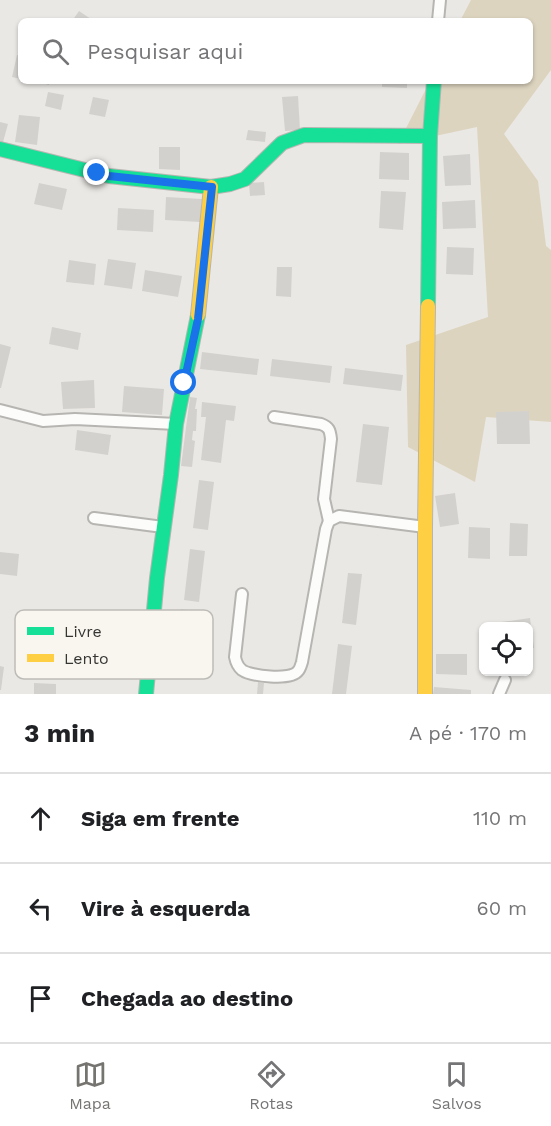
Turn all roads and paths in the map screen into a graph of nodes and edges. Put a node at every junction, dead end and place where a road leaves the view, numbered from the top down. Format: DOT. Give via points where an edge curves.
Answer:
graph roads {
  1 [pos="440,0"];
  2 [pos="438,18"];
  3 [pos="434,84"];
  4 [pos="430,136"];
  5 [pos="0,149"];
  6 [pos="212,187"];
  7 [pos="0,410"];
  8 [pos="274,417"];
  9 [pos="176,424"];
  10 [pos="94,518"];
  11 [pos="329,521"];
  12 [pos="163,527"];
  13 [pos="425,527"];
  14 [pos="242,594"];
  15 [pos="155,610"];
  16 [pos="148,679"];
  17 [pos="505,680"];
  18 [pos="146,694"];
  19 [pos="425,694"];
  20 [pos="499,694"];
  1 -- 2 [label="street"];
  3 -- 4 [label="street"];
  4 -- 6 [label="street" via="304,135 282,143 245,179"];
  4 -- 13 [label="street"];
  5 -- 6 [label="street" via="109,176"];
  6 -- 9 [label="street" via="198,319"];
  7 -- 9 [label="street" via="43,421"];
  8 -- 11 [label="street" via="321,424 330,431 324,499"];
  9 -- 12 [label="street"];
  10 -- 12 [label="street"];
  11 -- 13 [label="street" via="339,516"];
  11 -- 14 [label="street" via="298,672 272,676 249,673 237,665"];
  12 -- 15 [label="street"];
  13 -- 19 [label="street"];
  16 -- 18 [label="street"];
  17 -- 20 [label="street"];
}
